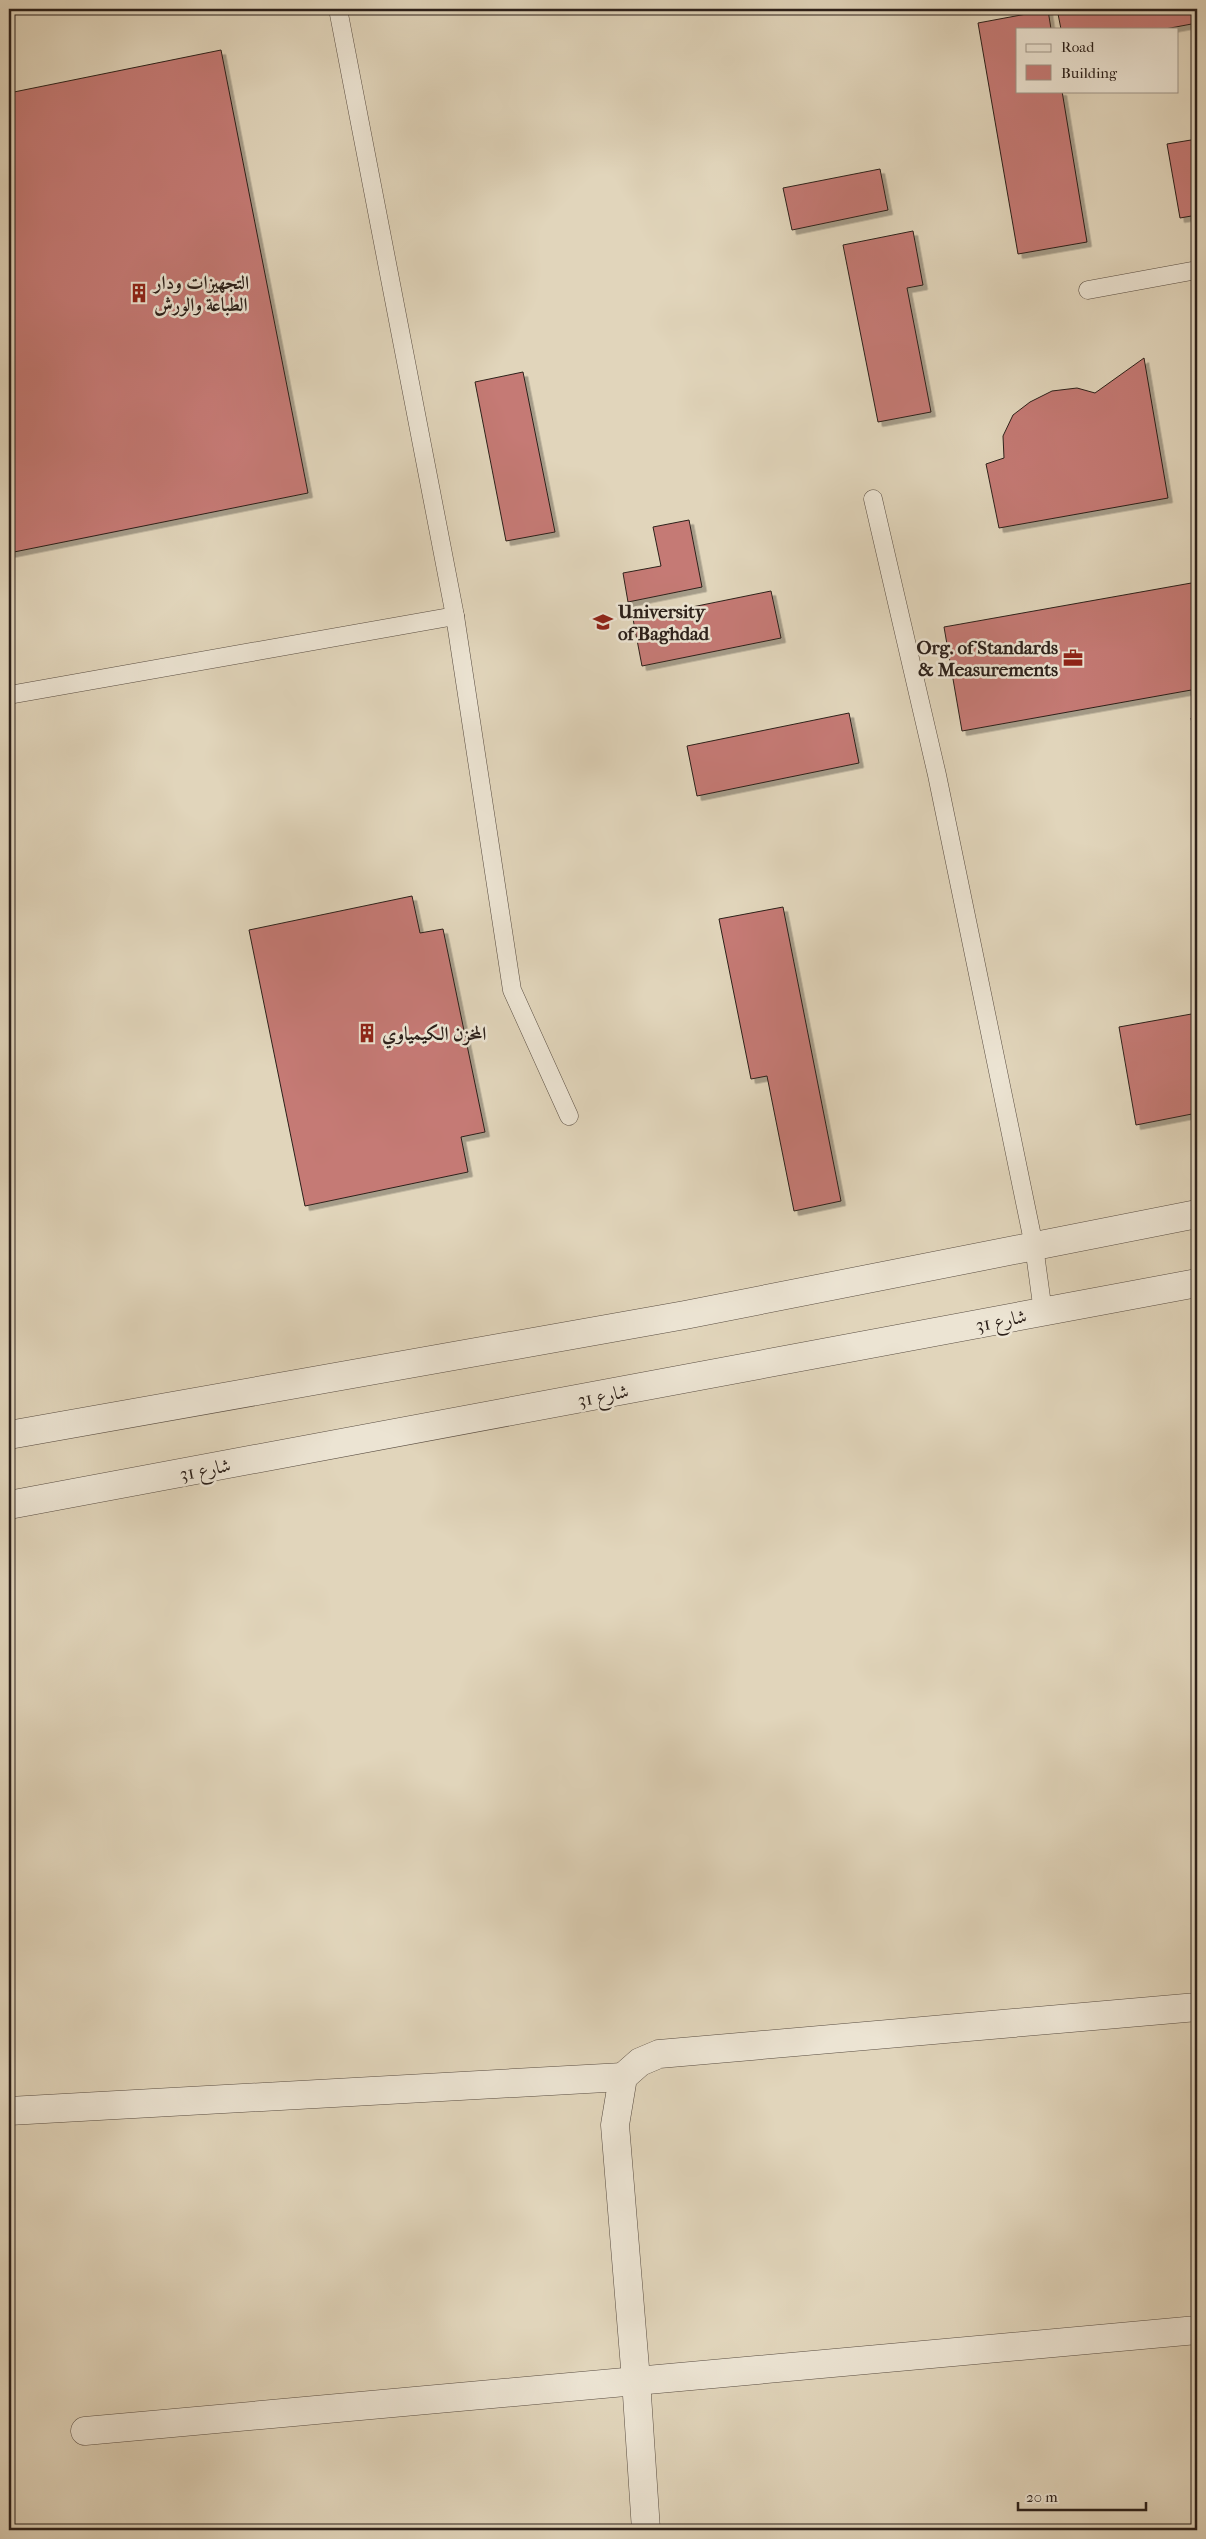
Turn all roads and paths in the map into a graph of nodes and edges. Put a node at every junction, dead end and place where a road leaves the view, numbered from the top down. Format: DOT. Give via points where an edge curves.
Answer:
graph roads {
  1 [pos="338,9"];
  2 [pos="1197,270"];
  3 [pos="1088,290"];
  4 [pos="873,498"];
  5 [pos="455,616"];
  6 [pos="9,695"];
  7 [pos="569,1116"];
  8 [pos="1197,1214"];
  9 [pos="1034,1246"];
  10 [pos="1197,1283"];
  11 [pos="1043,1312"];
  12 [pos="9,1435"];
  13 [pos="9,1505"];
  14 [pos="1197,2007"];
  15 [pos="623,2077"];
  16 [pos="9,2110"];
  17 [pos="1197,2330"];
  18 [pos="636,2380"];
  19 [pos="85,2431"];
  20 [pos="646,2530"];
  1 -- 5 [label="lane"];
  2 -- 3 [label="lane"];
  4 -- 9 [label="lane" via="937,775"];
  5 -- 6 [label="lane"];
  5 -- 7 [label="lane" via="512,990"];
  8 -- 9 [label="street"];
  9 -- 11 [label="lane"];
  9 -- 12 [label="street" via="684,1315"];
  10 -- 11 [label="street, شارع 31"];
  11 -- 13 [label="street, شارع 31"];
  14 -- 15 [label="street" via="659,2054 640,2062"];
  15 -- 16 [label="street"];
  15 -- 18 [label="street" via="615,2125"];
  17 -- 18 [label="street"];
  18 -- 19 [label="street"];
  18 -- 20 [label="street"];
}
